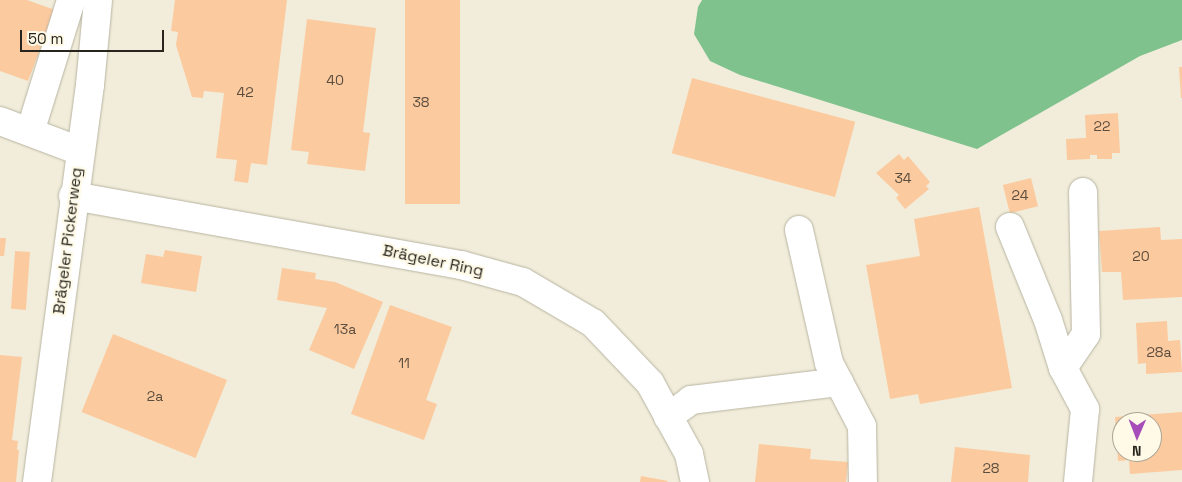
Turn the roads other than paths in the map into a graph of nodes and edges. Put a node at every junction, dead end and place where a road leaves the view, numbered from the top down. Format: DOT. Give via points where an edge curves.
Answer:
graph roads {
  1 [pos="71,0"];
  2 [pos="98,0"];
  3 [pos="0,121"];
  4 [pos="30,132"];
  5 [pos="80,151"];
  6 [pos="1083,192"];
  7 [pos="73,196"];
  8 [pos="1010,227"];
  9 [pos="799,230"];
  10 [pos="1062,368"];
  11 [pos="840,382"];
  12 [pos="668,417"];
  13 [pos="37,482"];
  14 [pos="696,482"];
  15 [pos="863,482"];
  16 [pos="1078,482"];
  1 -- 4 [label="street"];
  2 -- 5 [label="street, Brägeler Pickerweg"];
  3 -- 4 [label="street"];
  4 -- 5 [label="street"];
  5 -- 7 [label="street, Brägeler Pickerweg"];
  6 -- 10 [label="street" via="1086,334"];
  7 -- 12 [label="street, Brägeler Ring" via="461,265 523,282 593,323 650,383"];
  7 -- 13 [label="street, Brägeler Pickerweg"];
  8 -- 10 [label="street" via="1048,320"];
  9 -- 11 [label="street" via="829,363"];
  10 -- 16 [label="street" via="1084,409"];
  11 -- 12 [label="street" via="690,400"];
  11 -- 15 [label="street" via="862,426"];
  12 -- 14 [label="street, Brägeler Ring" via="689,454"];
}
